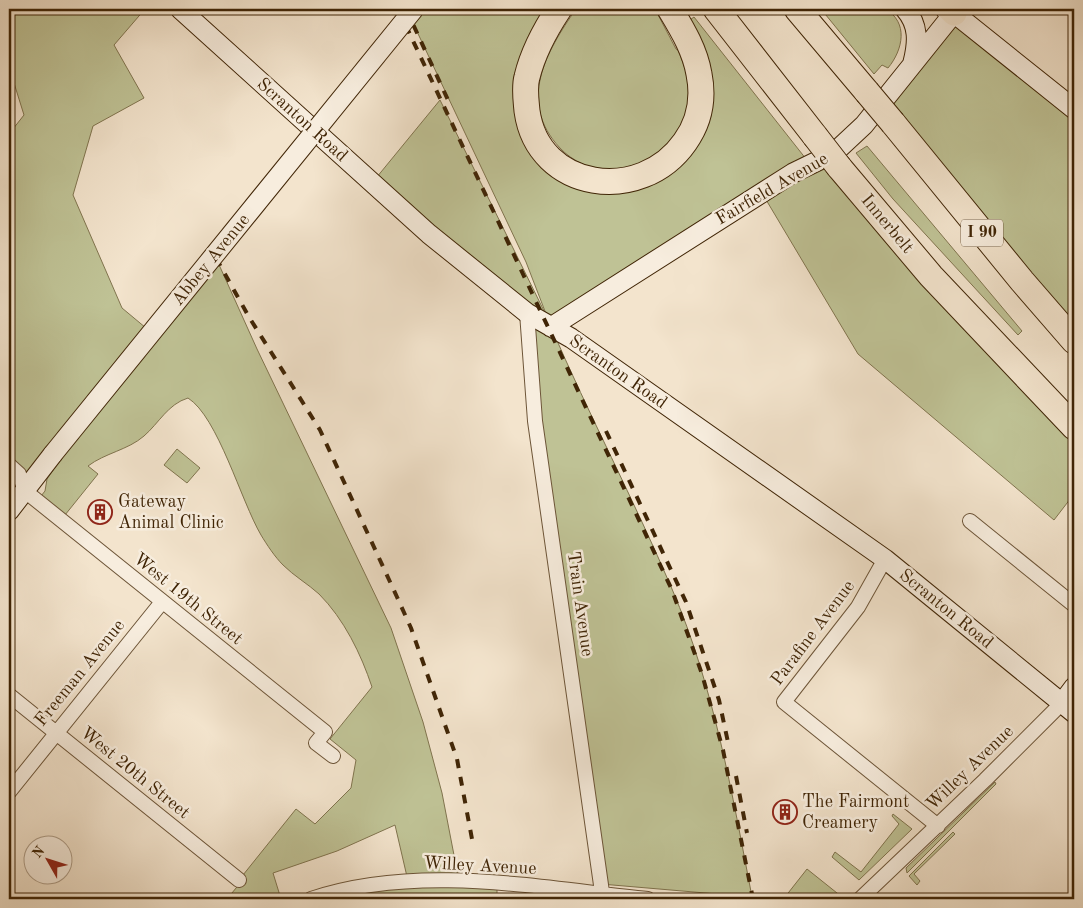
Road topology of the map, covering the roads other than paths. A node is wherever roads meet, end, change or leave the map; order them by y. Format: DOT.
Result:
graph roads {
  1 [pos="180,9"];
  2 [pos="414,9"];
  3 [pos="560,9"];
  4 [pos="716,9"];
  5 [pos="797,9"];
  6 [pos="905,9"];
  7 [pos="951,10"];
  8 [pos="675,18"];
  9 [pos="912,65"];
  10 [pos="1074,109"];
  11 [pos="527,314"];
  12 [pos="551,327"];
  13 [pos="1074,341"];
  14 [pos="1074,427"];
  15 [pos="9,465"];
  16 [pos="25,491"];
  17 [pos="9,511"];
  18 [pos="970,521"];
  19 [pos="885,560"];
  20 [pos="162,602"];
  21 [pos="1074,605"];
  22 [pos="1074,687"];
  23 [pos="9,695"];
  24 [pos="1068,708"];
  25 [pos="56,733"];
  26 [pos="333,756"];
  27 [pos="9,792"];
  28 [pos="938,826"];
  29 [pos="239,880"];
  30 [pos="602,897"];
  31 [pos="311,899"];
  32 [pos="648,899"];
  33 [pos="860,899"];
  1 -- 11 [label="street, Scranton Road"];
  2 -- 16 [label="street, Abbey Avenue, bridge"];
  3 -- 8 [label="highway"];
  4 -- 14 [label="highway, Innerbelt, bridge"];
  5 -- 13 [label="highway, I 90, bridge"];
  6 -- 9 [label="street"];
  7 -- 9 [label="street, Fairfield Avenue"];
  7 -- 10 [label="street"];
  9 -- 12 [label="street, Fairfield Avenue"];
  11 -- 12 [label="street, Scranton Road"];
  11 -- 30 [label="street, Train Avenue"];
  12 -- 19 [label="street, Scranton Road"];
  15 -- 16 [label="street, West 19th Street"];
  16 -- 17 [label="street, Abbey Avenue"];
  16 -- 20 [label="street, West 19th Street"];
  18 -- 21 [label="street"];
  19 -- 24 [label="street, Scranton Road"];
  19 -- 28 [label="street, Parafine Avenue"];
  20 -- 25 [label="street, Freeman Avenue"];
  20 -- 26 [label="street, West 19th Street"];
  22 -- 24 [label="street"];
  23 -- 25 [label="street, West 20th Street"];
  24 -- 28 [label="street, Willey Avenue"];
  25 -- 27 [label="street, Freeman Avenue"];
  25 -- 29 [label="street, West 20th Street"];
  28 -- 33 [label="street, Willey Avenue"];
  30 -- 31 [label="street, Willey Avenue"];
  30 -- 32 [label="street, Willey Avenue"];
}
